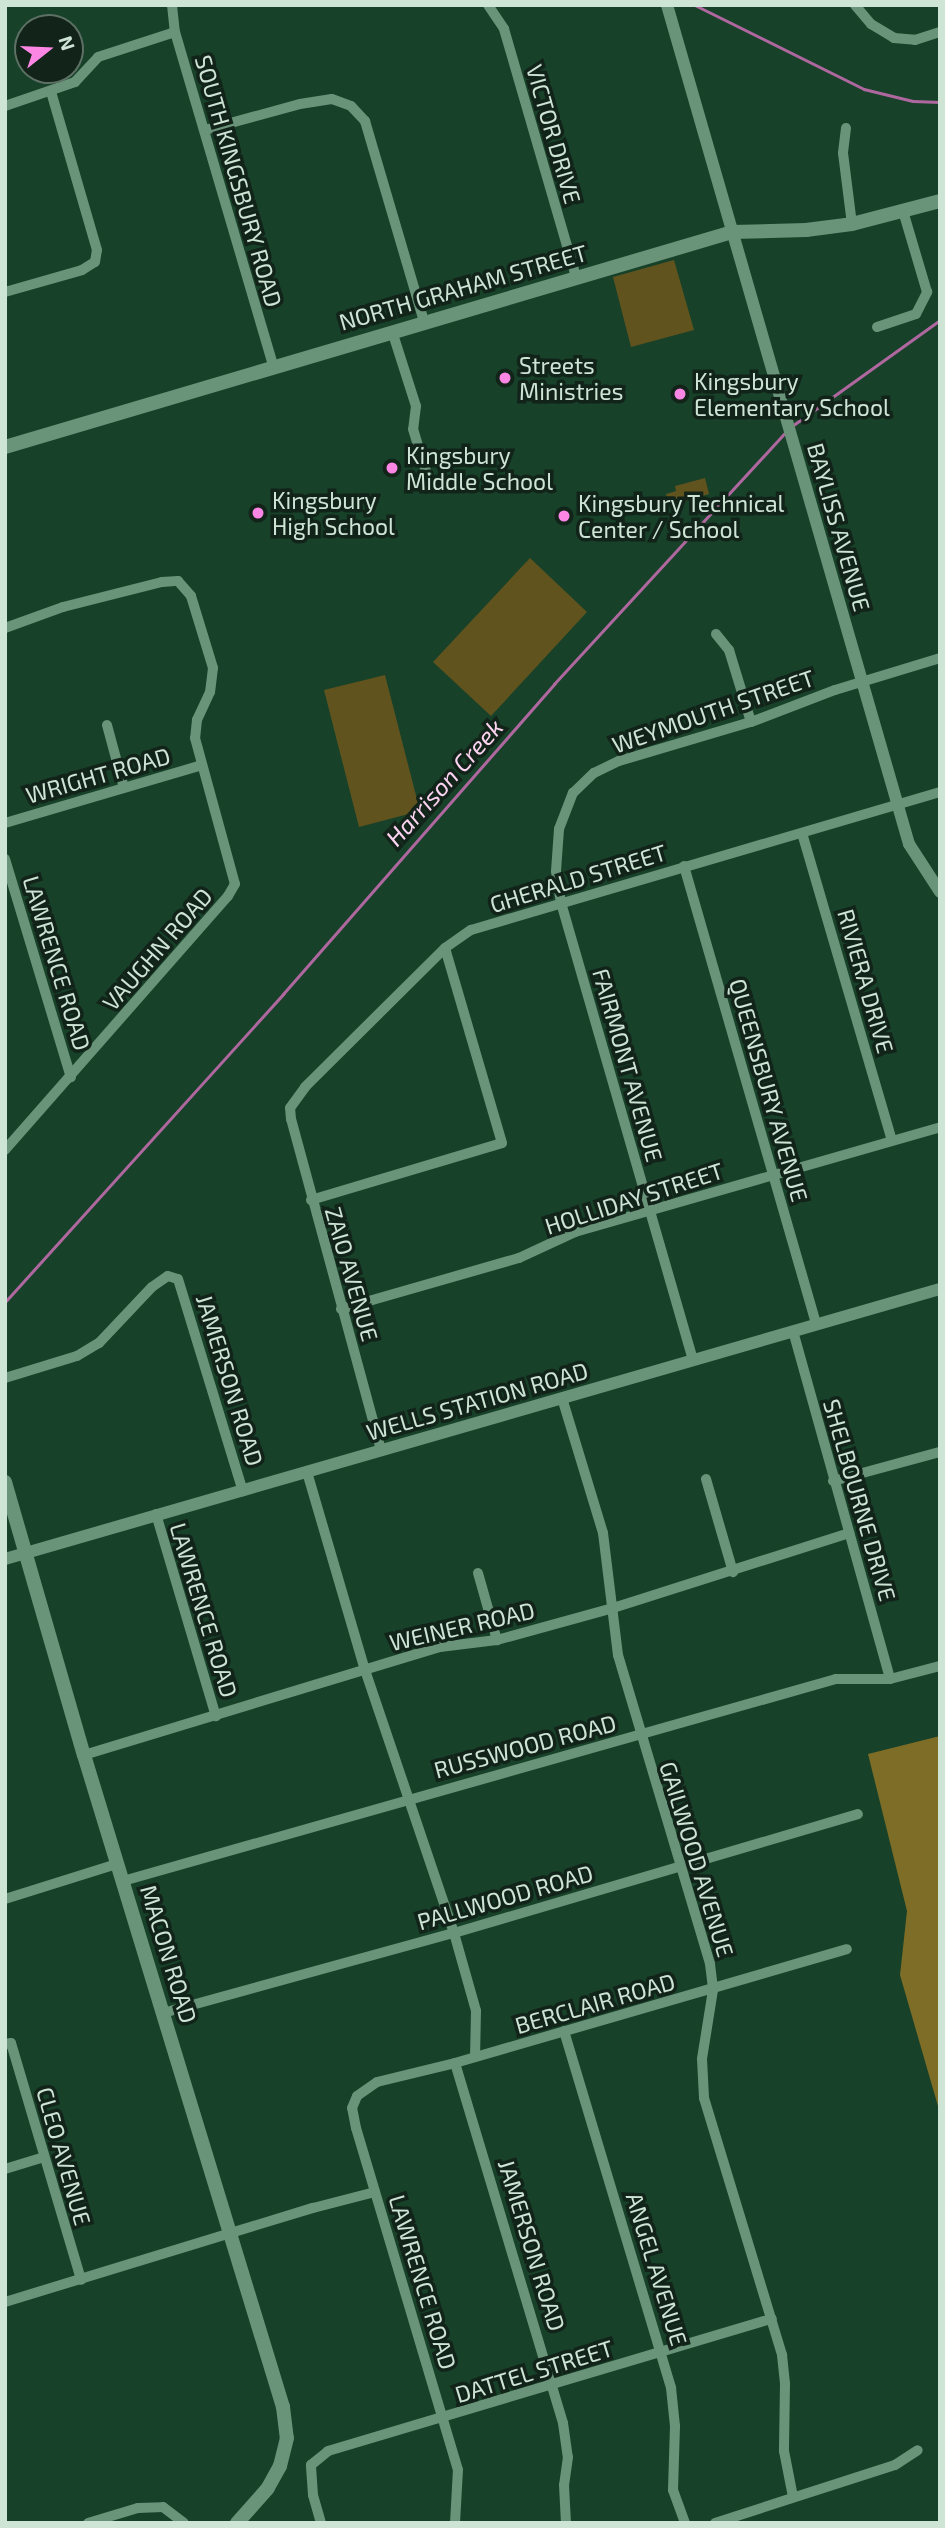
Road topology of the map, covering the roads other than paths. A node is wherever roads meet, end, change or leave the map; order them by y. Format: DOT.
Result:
graph roads {
  1 [pos="172,5"];
  2 [pos="488,5"];
  3 [pos="667,5"];
  4 [pos="855,5"];
  5 [pos="175,32"];
  6 [pos="940,32"];
  7 [pos="51,92"];
  8 [pos="5,106"];
  9 [pos="846,128"];
  10 [pos="205,130"];
  11 [pos="940,201"];
  12 [pos="903,211"];
  13 [pos="852,224"];
  14 [pos="732,232"];
  15 [pos="576,277"];
  16 [pos="5,292"];
  17 [pos="424,321"];
  18 [pos="877,327"];
  19 [pos="392,331"];
  20 [pos="274,368"];
  21 [pos="5,447"];
  22 [pos="428,478"];
  23 [pos="5,628"];
  24 [pos="716,634"];
  25 [pos="940,658"];
  26 [pos="862,681"];
  27 [pos="751,722"];
  28 [pos="107,725"];
  29 [pos="202,765"];
  30 [pos="124,788"];
  31 [pos="940,792"];
  32 [pos="896,804"];
  33 [pos="5,823"];
  34 [pos="802,833"];
  35 [pos="5,859"];
  36 [pos="684,866"];
  37 [pos="940,892"];
  38 [pos="561,903"];
  39 [pos="445,948"];
  40 [pos="71,1077"];
  41 [pos="290,1108"];
  42 [pos="940,1127"];
  43 [pos="892,1140"];
  44 [pos="5,1150"];
  45 [pos="773,1175"];
  46 [pos="310,1200"];
  47 [pos="650,1210"];
  48 [pos="940,1289"];
  49 [pos="341,1309"];
  50 [pos="816,1325"];
  51 [pos="793,1331"];
  52 [pos="693,1360"];
  53 [pos="5,1378"];
  54 [pos="562,1398"];
  55 [pos="381,1450"];
  56 [pos="940,1452"];
  57 [pos="307,1472"];
  58 [pos="706,1479"];
  59 [pos="833,1481"];
  60 [pos="5,1482"];
  61 [pos="243,1491"];
  62 [pos="156,1514"];
  63 [pos="849,1533"];
  64 [pos="25,1552"];
  65 [pos="5,1559"];
  66 [pos="733,1572"];
  67 [pos="478,1573"];
  68 [pos="613,1608"];
  69 [pos="497,1640"];
  70 [pos="940,1666"];
  71 [pos="365,1670"];
  72 [pos="891,1679"];
  73 [pos="216,1716"];
  74 [pos="640,1735"];
  75 [pos="84,1755"];
  76 [pos="407,1798"];
  77 [pos="858,1814"];
  78 [pos="117,1864"];
  79 [pos="680,1866"];
  80 [pos="123,1881"];
  81 [pos="5,1899"];
  82 [pos="454,1933"];
  83 [pos="846,1949"];
  84 [pos="713,1990"];
  85 [pos="163,2013"];
  86 [pos="564,2031"];
  87 [pos="8,2043"];
  88 [pos="475,2057"];
  89 [pos="455,2063"];
  90 [pos="357,2096"];
  91 [pos="44,2157"];
  92 [pos="5,2169"];
  93 [pos="375,2192"];
  94 [pos="232,2234"];
  95 [pos="80,2280"];
  96 [pos="5,2302"];
  97 [pos="772,2319"];
  98 [pos="662,2352"];
  99 [pos="554,2386"];
  100 [pos="444,2419"];
  101 [pos="918,2450"];
  102 [pos="793,2497"];
  103 [pos="88,2523"];
  104 [pos="184,2523"];
  105 [pos="237,2523"];
  106 [pos="321,2523"];
  107 [pos="455,2523"];
  108 [pos="566,2523"];
  109 [pos="685,2523"];
  110 [pos="715,2523"];
  1 -- 5 [label="street, SOUTH KINGSBURY ROAD"];
  2 -- 15 [label="street, VICTOR DRIVE"];
  3 -- 14 [label="street, BAYLISS AVENUE"];
  4 -- 6 [label="street"];
  5 -- 7 [label="street"];
  5 -- 10 [label="street, SOUTH KINGSBURY ROAD"];
  7 -- 8 [label="street"];
  7 -- 16 [label="street"];
  9 -- 13 [label="street"];
  10 -- 17 [label="street"];
  10 -- 20 [label="street, SOUTH KINGSBURY ROAD"];
  11 -- 12 [label="main road, NORTH GRAHAM STREET"];
  12 -- 13 [label="main road, NORTH GRAHAM STREET"];
  12 -- 18 [label="street"];
  13 -- 14 [label="main road, NORTH GRAHAM STREET"];
  14 -- 15 [label="main road, NORTH GRAHAM STREET"];
  14 -- 26 [label="street, BAYLISS AVENUE"];
  15 -- 17 [label="main road, NORTH GRAHAM STREET"];
  17 -- 19 [label="main road, NORTH GRAHAM STREET"];
  19 -- 20 [label="main road, NORTH GRAHAM STREET"];
  19 -- 22 [label="street"];
  20 -- 21 [label="main road, NORTH GRAHAM STREET"];
  23 -- 29 [label="street, VAUGHN ROAD"];
  24 -- 27 [label="street"];
  25 -- 26 [label="street, WEYMOUTH STREET"];
  26 -- 27 [label="street, WEYMOUTH STREET"];
  26 -- 32 [label="street, BAYLISS AVENUE"];
  27 -- 38 [label="street, WEYMOUTH STREET"];
  28 -- 30 [label="street"];
  29 -- 30 [label="street, WRIGHT ROAD"];
  29 -- 40 [label="street, VAUGHN ROAD"];
  30 -- 33 [label="street, WRIGHT ROAD"];
  31 -- 32 [label="street, GHERALD STREET"];
  32 -- 34 [label="street, GHERALD STREET"];
  32 -- 37 [label="street, BAYLISS AVENUE"];
  34 -- 36 [label="street, GHERALD STREET"];
  34 -- 43 [label="street, RIVIERA DRIVE"];
  35 -- 40 [label="street, LAWRENCE ROAD"];
  36 -- 38 [label="street, GHERALD STREET"];
  36 -- 45 [label="street, QUEENSBURY AVENUE"];
  38 -- 39 [label="street, GHERALD STREET"];
  38 -- 47 [label="street, FAIRMONT AVENUE"];
  39 -- 41 [label="street, GHERALD STREET"];
  39 -- 46 [label="street"];
  40 -- 44 [label="street, VAUGHN ROAD"];
  41 -- 46 [label="street, ZAIO AVENUE"];
  42 -- 43 [label="street, HOLLIDAY STREET"];
  43 -- 45 [label="street, HOLLIDAY STREET"];
  45 -- 47 [label="street, HOLLIDAY STREET"];
  45 -- 50 [label="street, QUEENSBURY AVENUE"];
  46 -- 49 [label="street, ZAIO AVENUE"];
  47 -- 49 [label="street, HOLLIDAY STREET"];
  47 -- 52 [label="street, FAIRMONT AVENUE"];
  48 -- 50 [label="street, WELLS STATION ROAD"];
  49 -- 55 [label="street, ZAIO AVENUE"];
  50 -- 51 [label="street, WELLS STATION ROAD"];
  51 -- 52 [label="street, WELLS STATION ROAD"];
  51 -- 59 [label="street, SHELBOURNE DRIVE"];
  52 -- 54 [label="street, WELLS STATION ROAD"];
  53 -- 61 [label="street, JAMERSON ROAD"];
  54 -- 55 [label="street, WELLS STATION ROAD"];
  54 -- 68 [label="street, GAILWOOD AVENUE"];
  55 -- 57 [label="street, WELLS STATION ROAD"];
  56 -- 59 [label="street"];
  57 -- 61 [label="street, WELLS STATION ROAD"];
  57 -- 71 [label="street"];
  58 -- 66 [label="street"];
  59 -- 63 [label="street, SHELBOURNE DRIVE"];
  60 -- 64 [label="main road, MACON ROAD"];
  61 -- 62 [label="street, WELLS STATION ROAD"];
  62 -- 64 [label="street, WELLS STATION ROAD"];
  62 -- 73 [label="street, LAWRENCE ROAD"];
  63 -- 66 [label="street, WEINER ROAD"];
  63 -- 72 [label="street, SHELBOURNE DRIVE"];
  64 -- 65 [label="street, WELLS STATION ROAD"];
  64 -- 75 [label="main road, MACON ROAD"];
  66 -- 68 [label="street, WEINER ROAD"];
  67 -- 69 [label="street"];
  68 -- 69 [label="street, WEINER ROAD"];
  68 -- 74 [label="street, GAILWOOD AVENUE"];
  69 -- 71 [label="street, WEINER ROAD"];
  70 -- 72 [label="street, RUSSWOOD ROAD"];
  71 -- 73 [label="street, WEINER ROAD"];
  71 -- 76 [label="street"];
  72 -- 74 [label="street, RUSSWOOD ROAD"];
  73 -- 75 [label="street, WEINER ROAD"];
  74 -- 76 [label="street, RUSSWOOD ROAD"];
  74 -- 79 [label="street, GAILWOOD AVENUE"];
  75 -- 78 [label="main road, MACON ROAD"];
  76 -- 80 [label="street, RUSSWOOD ROAD"];
  76 -- 82 [label="street"];
  77 -- 79 [label="street, PALLWOOD ROAD"];
  78 -- 80 [label="main road, MACON ROAD"];
  78 -- 81 [label="street"];
  79 -- 82 [label="street, PALLWOOD ROAD"];
  79 -- 84 [label="street, GAILWOOD AVENUE"];
  80 -- 85 [label="main road, MACON ROAD"];
  82 -- 85 [label="street, PALLWOOD ROAD"];
  82 -- 88 [label="street"];
  83 -- 84 [label="street, BERCLAIR ROAD"];
  84 -- 86 [label="street, BERCLAIR ROAD"];
  84 -- 97 [label="street, GAILWOOD AVENUE"];
  85 -- 94 [label="main road, MACON ROAD"];
  86 -- 88 [label="street, BERCLAIR ROAD"];
  86 -- 98 [label="street, ANGEL AVENUE"];
  87 -- 91 [label="street, CLEO AVENUE"];
  88 -- 89 [label="street, BERCLAIR ROAD"];
  89 -- 90 [label="street, BERCLAIR ROAD"];
  89 -- 99 [label="street, JAMERSON ROAD"];
  90 -- 93 [label="street, LAWRENCE ROAD"];
  91 -- 92 [label="street"];
  91 -- 95 [label="street, CLEO AVENUE"];
  93 -- 94 [label="street"];
  93 -- 100 [label="street, LAWRENCE ROAD"];
  94 -- 95 [label="street"];
  94 -- 105 [label="main road, MACON ROAD"];
  95 -- 96 [label="street"];
  97 -- 98 [label="street, DATTEL STREET"];
  97 -- 102 [label="street, GAILWOOD AVENUE"];
  98 -- 99 [label="street, DATTEL STREET"];
  98 -- 109 [label="street, ANGEL AVENUE"];
  99 -- 100 [label="street, DATTEL STREET"];
  99 -- 108 [label="street, JAMERSON ROAD"];
  100 -- 106 [label="street, DATTEL STREET"];
  100 -- 107 [label="street, LAWRENCE ROAD"];
  101 -- 102 [label="street"];
  102 -- 110 [label="street"];
  103 -- 104 [label="street"];
}
